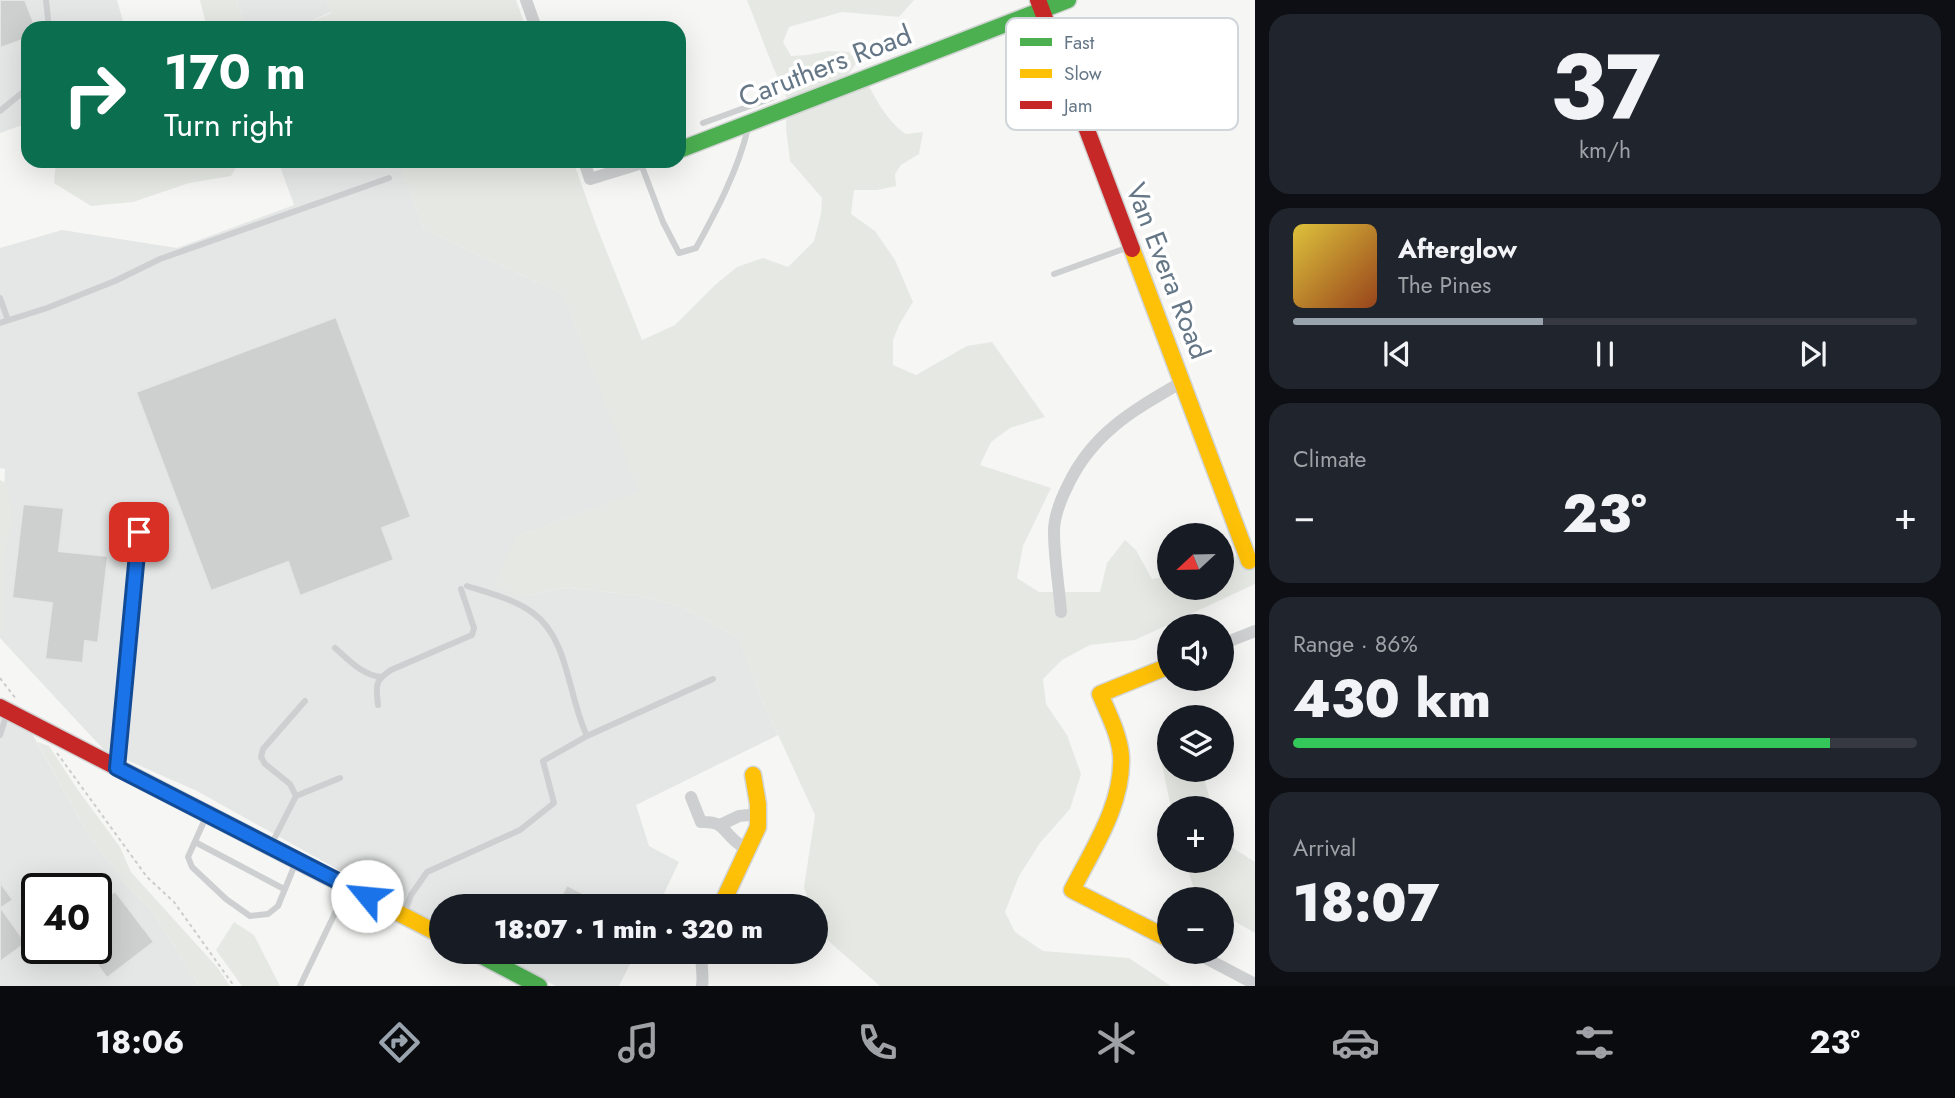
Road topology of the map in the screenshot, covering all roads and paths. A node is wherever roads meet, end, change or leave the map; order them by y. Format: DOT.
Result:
graph roads {
  1 [pos="46,0"];
  2 [pos="526,0"];
  3 [pos="1068,0"];
  4 [pos="1040,5"];
  5 [pos="1006,18"];
  6 [pos="1006,18"];
  7 [pos="48,21"];
  8 [pos="534,21"];
  9 [pos="21,94"];
  10 [pos="772,98"];
  11 [pos="0,111"];
  12 [pos="746,118"];
  13 [pos="703,123"];
  14 [pos="1087,130"];
  15 [pos="686,147"];
  16 [pos="586,168"];
  17 [pos="628,168"];
  18 [pos="647,168"];
  19 [pos="389,177"];
  20 [pos="1131,246"];
  21 [pos="1054,274"];
  22 [pos="0,298"];
  23 [pos="8,320"];
  24 [pos="0,323"];
  25 [pos="1182,383"];
  26 [pos="139,532"];
  27 [pos="1249,561"];
  28 [pos="1061,612"];
  29 [pos="1255,631"];
  30 [pos="1234,639"];
  31 [pos="335,648"];
  32 [pos="1157,671"];
  33 [pos="381,677"];
  34 [pos="0,678"];
  35 [pos="713,679"];
  36 [pos="304,701"];
  37 [pos="378,705"];
  38 [pos="10,708"];
  39 [pos="0,735"];
  40 [pos="587,736"];
  41 [pos="51,744"];
  42 [pos="117,768"];
  43 [pos="753,775"];
  44 [pos="340,778"];
  45 [pos="296,796"];
  46 [pos="691,797"];
  47 [pos="207,814"];
  48 [pos="759,814"];
  49 [pos="720,825"];
  50 [pos="195,842"];
  51 [pos="271,846"];
  52 [pos="748,850"];
  53 [pos="297,860"];
  54 [pos="348,887"];
  55 [pos="284,889"];
  56 [pos="727,894"];
  57 [pos="404,915"];
  58 [pos="429,929"];
  59 [pos="1157,933"];
  60 [pos="497,964"];
  61 [pos="702,964"];
  62 [pos="1217,964"];
  63 [pos="1255,984"];
  64 [pos="234,986"];
  65 [pos="300,986"];
  66 [pos="539,986"];
  67 [pos="702,986"];
  1 -- 7 [label="lane"];
  2 -- 8 [label="street"];
  3 -- 4 [label="street, Caruthers Road"];
  4 -- 6 [label="street, Caruthers Road"];
  5 -- 12 [label="street, Caruthers Road"];
  9 -- 11 [label="lane"];
  10 -- 12 [label="lane"];
  12 -- 13 [label="lane"];
  12 -- 15 [label="street, Caruthers Road"];
  12 -- 18 [label="lane"];
  14 -- 20 [label="street, Van Evera Road"];
  16 -- 17 [label="street"];
  19 -- 23 [label="lane"];
  20 -- 21 [label="lane"];
  20 -- 25 [label="street, Van Evera Road"];
  22 -- 23 [label="lane"];
  23 -- 24 [label="lane"];
  25 -- 27 [label="street, Van Evera Road"];
  25 -- 28 [label="street"];
  26 -- 42 [label="lane"];
  29 -- 30 [label="street"];
  31 -- 33 [label="lane"];
  32 -- 59 [label="street"];
  33 -- 37 [label="lane"];
  33 -- 40 [label="lane"];
  34 -- 38 [label="path"];
  35 -- 40 [label="lane"];
  36 -- 45 [label="lane"];
  38 -- 39 [label="lane"];
  38 -- 42 [label="street"];
  40 -- 57 [label="lane"];
  41 -- 64 [label="path"];
  42 -- 47 [label="street"];
  43 -- 48 [label="street"];
  44 -- 45 [label="lane"];
  45 -- 51 [label="lane"];
  46 -- 49 [label="street"];
  47 -- 50 [label="lane"];
  47 -- 51 [label="street"];
  48 -- 49 [label="street"];
  48 -- 52 [label="street"];
  49 -- 52 [label="street"];
  50 -- 55 [label="lane"];
  50 -- 55 [label="lane"];
  51 -- 53 [label="street"];
  52 -- 56 [label="street"];
  53 -- 54 [label="street"];
  53 -- 55 [label="lane"];
  54 -- 57 [label="street"];
  54 -- 65 [label="lane"];
  57 -- 58 [label="street"];
  60 -- 66 [label="street"];
  61 -- 67 [label="street"];
  62 -- 63 [label="street"];
}
